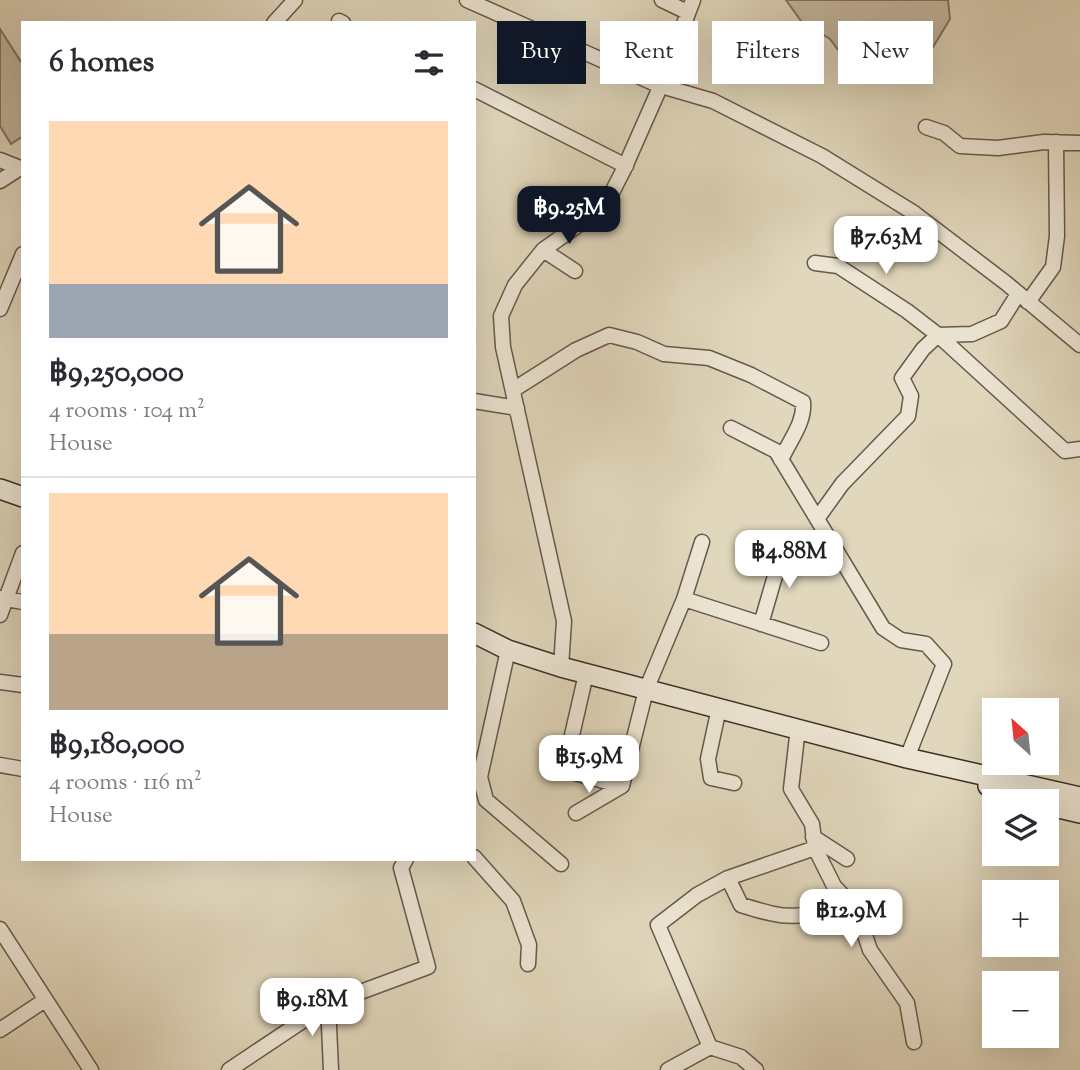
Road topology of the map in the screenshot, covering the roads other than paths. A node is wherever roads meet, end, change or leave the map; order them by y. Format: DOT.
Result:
graph roads {
  1 [pos="295,0"];
  2 [pos="467,0"];
  3 [pos="662,0"];
  4 [pos="690,6"];
  5 [pos="276,21"];
  6 [pos="661,85"];
  7 [pos="476,90"];
  8 [pos="926,127"];
  9 [pos="1056,142"];
  10 [pos="1080,143"];
  11 [pos="0,160"];
  12 [pos="626,166"];
  13 [pos="0,181"];
  14 [pos="543,250"];
  15 [pos="21,259"];
  16 [pos="815,263"];
  17 [pos="575,271"];
  18 [pos="1023,298"];
  19 [pos="0,309"];
  20 [pos="939,335"];
  21 [pos="1080,345"];
  22 [pos="513,390"];
  23 [pos="476,401"];
  24 [pos="517,408"];
  25 [pos="731,428"];
  26 [pos="1080,449"];
  27 [pos="782,460"];
  28 [pos="0,489"];
  29 [pos="21,496"];
  30 [pos="817,519"];
  31 [pos="702,542"];
  32 [pos="784,545"];
  33 [pos="21,558"];
  34 [pos="3,599"];
  35 [pos="684,599"];
  36 [pos="21,602"];
  37 [pos="0,615"];
  38 [pos="761,624"];
  39 [pos="476,634"];
  40 [pos="821,643"];
  41 [pos="508,650"];
  42 [pos="561,667"];
  43 [pos="586,674"];
  44 [pos="0,682"];
  45 [pos="21,685"];
  46 [pos="646,690"];
  47 [pos="719,708"];
  48 [pos="798,728"];
  49 [pos="907,758"];
  50 [pos="0,765"];
  51 [pos="21,769"];
  52 [pos="734,783"];
  53 [pos="622,786"];
  54 [pos="996,789"];
  55 [pos="1079,804"];
  56 [pos="1059,805"];
  57 [pos="576,813"];
  58 [pos="814,843"];
  59 [pos="476,859"];
  60 [pos="846,859"];
  61 [pos="405,861"];
  62 [pos="561,863"];
  63 [pos="728,878"];
  64 [pos="846,898"];
  65 [pos="0,931"];
  66 [pos="528,964"];
  67 [pos="45,1000"];
  68 [pos="328,1004"];
  69 [pos="0,1030"];
  70 [pos="914,1042"];
  71 [pos="710,1047"];
  72 [pos="88,1069"];
  73 [pos="229,1070"];
  74 [pos="331,1070"];
  75 [pos="668,1070"];
  76 [pos="756,1070"];
  1 -- 5 [label="street"];
  2 -- 6 [label="street"];
  3 -- 4 [label="street"];
  4 -- 6 [label="street"];
  6 -- 12 [label="street"];
  6 -- 18 [label="street"];
  7 -- 12 [label="street"];
  8 -- 9 [label="street"];
  9 -- 10 [label="street"];
  9 -- 18 [label="street"];
  11 -- 13 [label="street"];
  12 -- 14 [label="street"];
  14 -- 17 [label="street"];
  14 -- 22 [label="street"];
  15 -- 19 [label="street"];
  16 -- 20 [label="street"];
  18 -- 20 [label="street"];
  18 -- 21 [label="street"];
  20 -- 26 [label="street"];
  20 -- 30 [label="street"];
  22 -- 24 [label="street"];
  22 -- 27 [label="street"];
  23 -- 24 [label="street"];
  24 -- 42 [label="street"];
  25 -- 27 [label="street"];
  27 -- 30 [label="street"];
  28 -- 29 [label="main road"];
  30 -- 49 [label="street"];
  31 -- 35 [label="street"];
  32 -- 38 [label="street"];
  33 -- 34 [label="street"];
  34 -- 36 [label="street"];
  34 -- 37 [label="street"];
  35 -- 38 [label="street"];
  35 -- 46 [label="street"];
  38 -- 40 [label="street"];
  39 -- 41 [label="main road"];
  41 -- 42 [label="main road"];
  41 -- 62 [label="street"];
  42 -- 43 [label="main road"];
  43 -- 46 [label="main road"];
  43 -- 53 [label="street"];
  44 -- 45 [label="street"];
  46 -- 47 [label="main road"];
  46 -- 53 [label="street"];
  47 -- 48 [label="main road"];
  47 -- 52 [label="street"];
  48 -- 49 [label="main road"];
  48 -- 58 [label="street"];
  49 -- 54 [label="main road"];
  49 -- 55 [label="main road"];
  50 -- 51 [label="street"];
  53 -- 57 [label="street"];
  55 -- 56 [label="main road"];
  58 -- 60 [label="street"];
  58 -- 63 [label="street"];
  58 -- 64 [label="street"];
  59 -- 66 [label="street"];
  61 -- 68 [label="street"];
  63 -- 64 [label="street"];
  63 -- 71 [label="street"];
  64 -- 70 [label="street"];
  65 -- 67 [label="street"];
  67 -- 69 [label="street"];
  67 -- 72 [label="street"];
  68 -- 73 [label="street"];
  68 -- 74 [label="street"];
  71 -- 75 [label="street"];
  71 -- 76 [label="street"];
}
